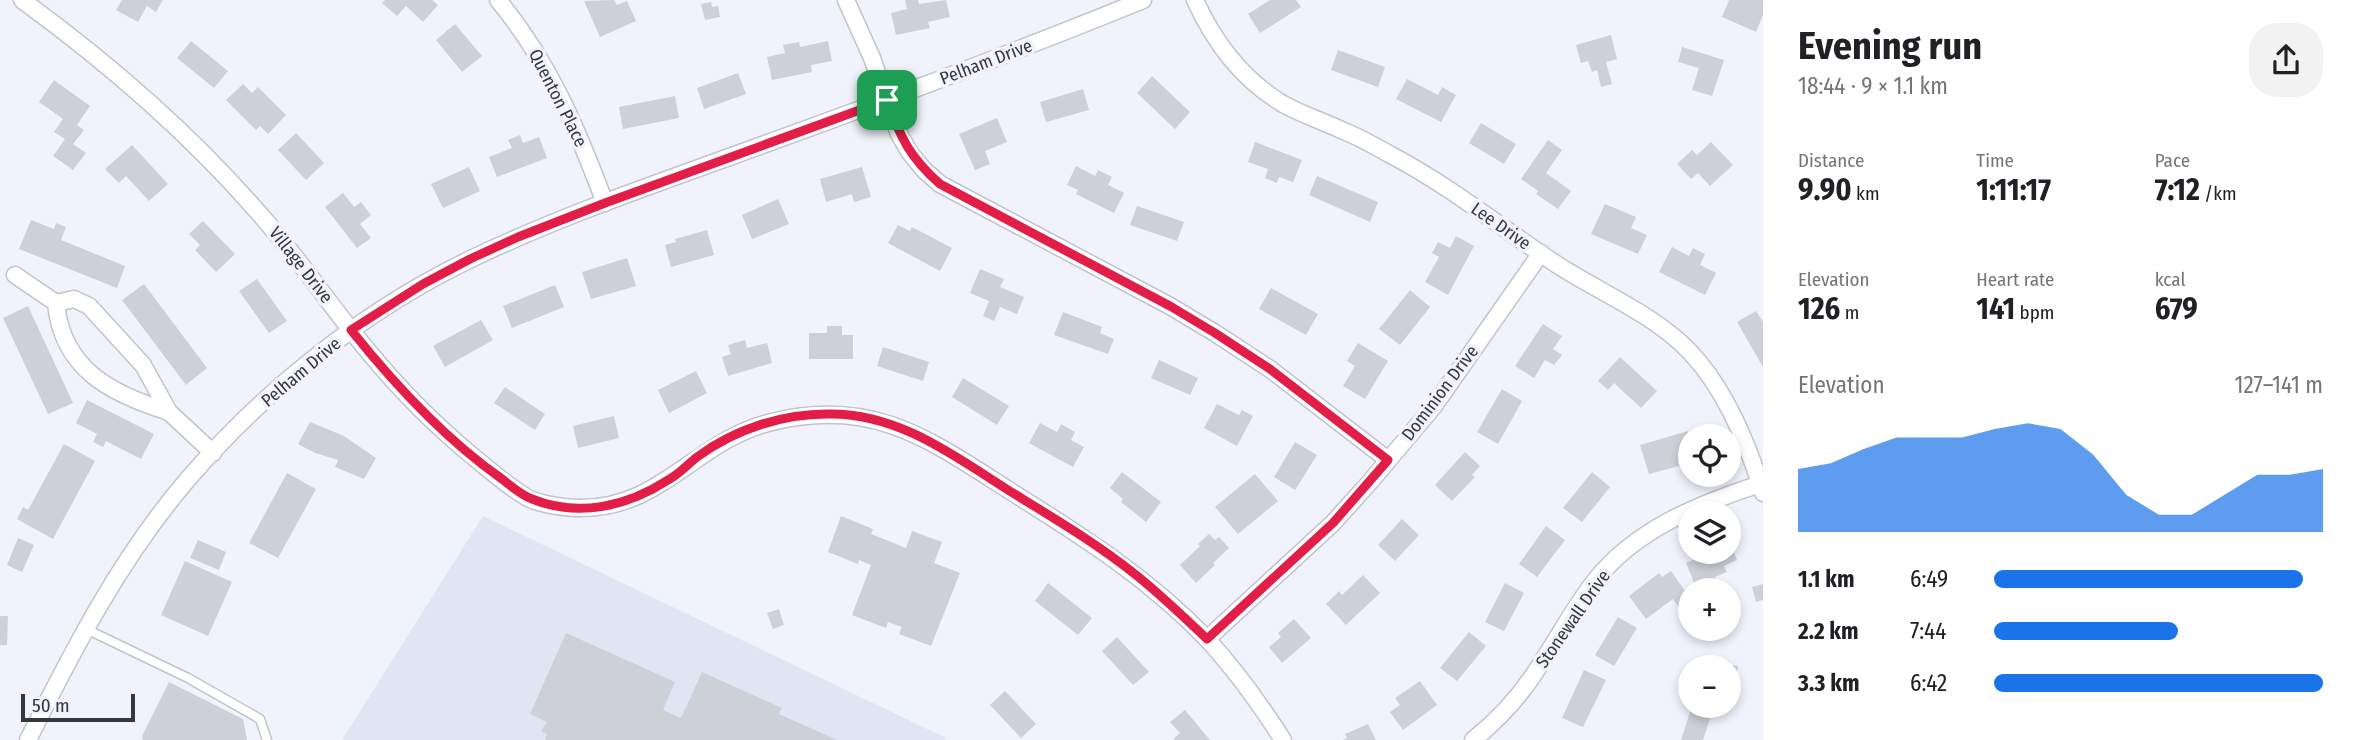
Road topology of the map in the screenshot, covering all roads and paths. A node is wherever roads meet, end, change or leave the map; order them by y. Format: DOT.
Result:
graph roads {
  1 [pos="23,0"];
  2 [pos="51,0"];
  3 [pos="498,0"];
  4 [pos="846,0"];
  5 [pos="1143,0"];
  6 [pos="1195,0"];
  7 [pos="41,14"];
  8 [pos="887,100"];
  9 [pos="605,203"];
  10 [pos="1541,253"];
  11 [pos="15,275"];
  12 [pos="56,303"];
  13 [pos="351,330"];
  14 [pos="169,412"];
  15 [pos="213,453"];
  16 [pos="1388,460"];
  17 [pos="1762,487"];
  18 [pos="86,629"];
  19 [pos="1207,639"];
  20 [pos="28,740"];
  21 [pos="267,740"];
  22 [pos="1283,740"];
  23 [pos="1473,740"];
  1 -- 7 [label="street, Village Drive"];
  2 -- 7 [label="street"];
  3 -- 9 [label="street, Quenton Place"];
  4 -- 8 [label="street"];
  5 -- 8 [label="street, Pelham Drive"];
  6 -- 10 [label="street, Lee Drive"];
  7 -- 13 [label="street, Village Drive"];
  8 -- 9 [label="street, Pelham Drive"];
  8 -- 16 [label="street"];
  9 -- 13 [label="street, Pelham Drive"];
  10 -- 16 [label="street, Dominion Drive"];
  10 -- 17 [label="street, Lee Drive"];
  11 -- 12 [label="street"];
  12 -- 14 [label="street"];
  12 -- 14 [label="street"];
  13 -- 15 [label="street, Pelham Drive"];
  13 -- 19 [label="street, Village Drive"];
  14 -- 15 [label="street"];
  15 -- 18 [label="street, Pelham Drive"];
  16 -- 19 [label="street, Dominion Drive"];
  17 -- 23 [label="street, Stonewall Drive"];
  18 -- 20 [label="street, Pelham Drive"];
  18 -- 21 [label="lane"];
  19 -- 22 [label="street, Village Drive"];
}
